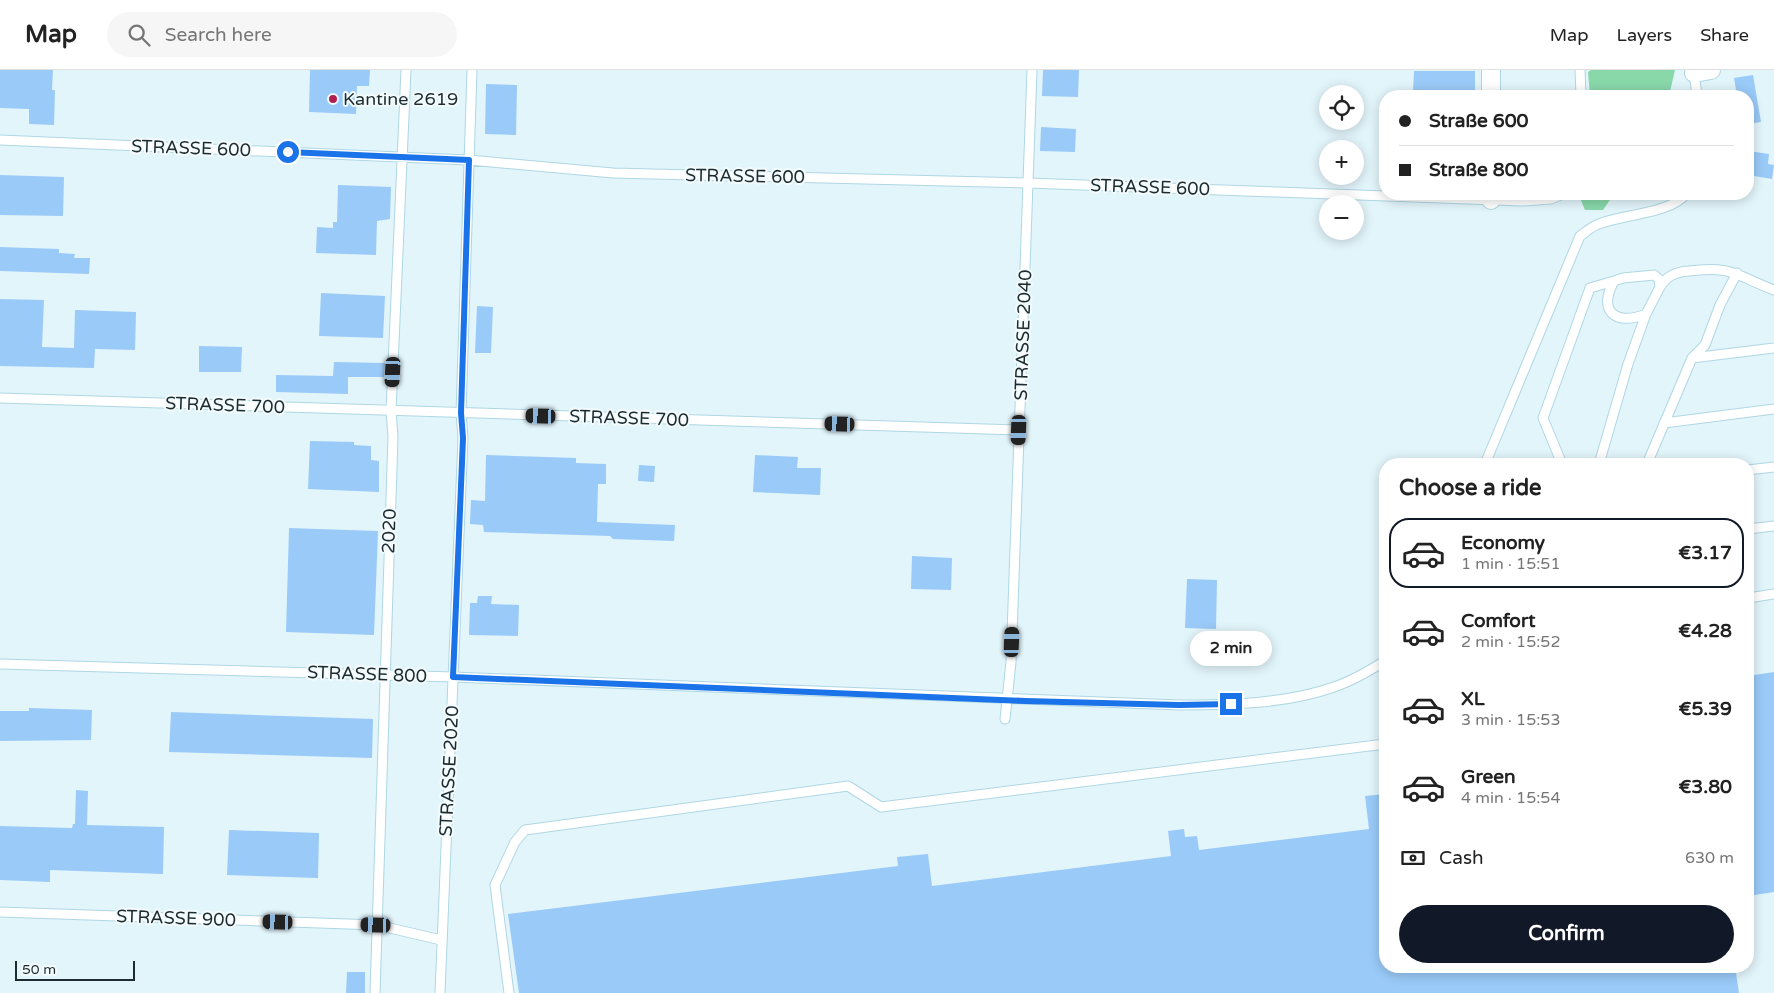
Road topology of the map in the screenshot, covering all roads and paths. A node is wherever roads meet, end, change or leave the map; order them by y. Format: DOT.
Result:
graph roads {
  1 [pos="406,70"];
  2 [pos="472,70"];
  3 [pos="1032,70"];
  4 [pos="1491,70"];
  5 [pos="1580,70"];
  6 [pos="1700,71"];
  7 [pos="1491,90"];
  8 [pos="1580,90"];
  9 [pos="1698,90"];
  10 [pos="0,140"];
  11 [pos="403,157"];
  12 [pos="469,160"];
  13 [pos="1028,183"];
  14 [pos="1379,194"];
  15 [pos="1681,200"];
  16 [pos="1678,272"];
  17 [pos="1737,273"];
  18 [pos="1644,275"];
  19 [pos="1614,281"];
  20 [pos="1660,287"];
  21 [pos="1774,290"];
  22 [pos="1646,314"];
  23 [pos="1774,348"];
  24 [pos="1692,358"];
  25 [pos="0,398"];
  26 [pos="1774,409"];
  27 [pos="391,411"];
  28 [pos="461,413"];
  29 [pos="1664,423"];
  30 [pos="1019,430"];
  31 [pos="1488,458"];
  32 [pos="1560,458"];
  33 [pos="1601,458"];
  34 [pos="1649,458"];
  35 [pos="1774,467"];
  36 [pos="1754,469"];
  37 [pos="1774,526"];
  38 [pos="1754,529"];
  39 [pos="1774,594"];
  40 [pos="1754,597"];
  41 [pos="0,664"];
  42 [pos="1379,664"];
  43 [pos="384,675"];
  44 [pos="453,677"];
  45 [pos="1007,700"];
  46 [pos="1005,719"];
  47 [pos="1379,745"];
  48 [pos="0,912"];
  49 [pos="376,925"];
  50 [pos="441,940"];
  51 [pos="375,993"];
  52 [pos="440,993"];
  53 [pos="509,993"];
  1 -- 11 [label="lane, 2020"];
  2 -- 12 [label="lane, STRASSE 2020"];
  3 -- 13 [label="lane, STRASSE 2040"];
  4 -- 7 [label="street"];
  5 -- 8 [label="lane"];
  6 -- 9 [label="lane"];
  10 -- 11 [label="lane, STRASSE 600"];
  11 -- 12 [label="lane, STRASSE 600"];
  11 -- 27 [label="lane, 2020"];
  12 -- 13 [label="lane, STRASSE 600"];
  12 -- 28 [label="lane, STRASSE 2020"];
  13 -- 14 [label="lane, STRASSE 600"];
  13 -- 30 [label="lane, STRASSE 2040"];
  15 -- 31 [label="lane"];
  16 -- 17 [label="lane"];
  16 -- 18 [label="lane"];
  16 -- 20 [label="lane"];
  17 -- 21 [label="lane"];
  17 -- 24 [label="lane"];
  18 -- 19 [label="lane"];
  18 -- 20 [label="lane"];
  19 -- 22 [label="lane"];
  19 -- 32 [label="lane"];
  20 -- 22 [label="lane"];
  22 -- 33 [label="lane"];
  23 -- 24 [label="lane"];
  24 -- 29 [label="lane"];
  25 -- 27 [label="lane, STRASSE 700"];
  26 -- 29 [label="lane"];
  27 -- 28 [label="lane, STRASSE 700"];
  27 -- 43 [label="lane, 2020"];
  28 -- 30 [label="lane, STRASSE 700"];
  28 -- 44 [label="lane, STRASSE 2020"];
  29 -- 34 [label="lane"];
  30 -- 45 [label="lane, STRASSE 2040"];
  35 -- 36 [label="lane"];
  37 -- 38 [label="lane"];
  39 -- 40 [label="lane"];
  41 -- 43 [label="lane, STRASSE 800"];
  42 -- 45 [label="lane, STRASSE 800"];
  43 -- 44 [label="lane, STRASSE 800"];
  43 -- 49 [label="lane, 2020"];
  44 -- 45 [label="lane, STRASSE 800"];
  44 -- 50 [label="lane, STRASSE 2020"];
  45 -- 46 [label="lane, STRASSE 2040"];
  47 -- 53 [label="lane"];
  48 -- 49 [label="lane, STRASSE 900"];
  49 -- 50 [label="lane, STRASSE 900"];
  49 -- 51 [label="lane, 2020"];
  50 -- 52 [label="lane, STRASSE 2020"];
}
